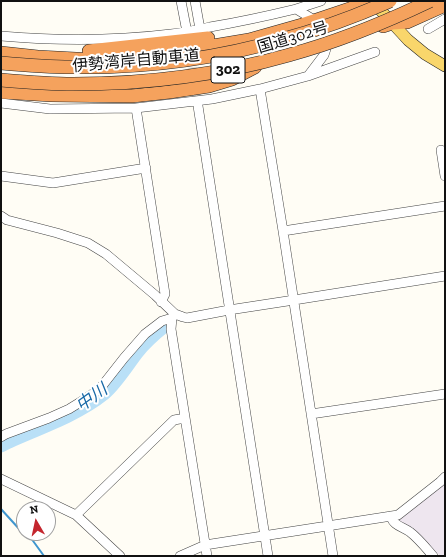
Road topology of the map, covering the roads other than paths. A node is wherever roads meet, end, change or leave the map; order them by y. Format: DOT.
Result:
graph roads {
  1 [pos="181,1"];
  2 [pos="195,1"];
  3 [pos="321,1"];
  4 [pos="372,1"];
  5 [pos="390,1"];
  6 [pos="430,1"];
  7 [pos="445,5"];
  8 [pos="296,9"];
  9 [pos="445,19"];
  10 [pos="316,21"];
  11 [pos="392,23"];
  12 [pos="186,27"];
  13 [pos="200,29"];
  14 [pos="428,29"];
  15 [pos="1,36"];
  16 [pos="249,40"];
  17 [pos="1,46"];
  18 [pos="327,46"];
  19 [pos="375,52"];
  20 [pos="1,53"];
  21 [pos="1,63"];
  22 [pos="445,66"];
  23 [pos="255,67"];
  24 [pos="308,76"];
  25 [pos="1,81"];
  26 [pos="260,89"];
  27 [pos="1,92"];
  28 [pos="1,103"];
  29 [pos="198,106"];
  30 [pos="136,108"];
  31 [pos="441,150"];
  32 [pos="146,168"];
  33 [pos="1,176"];
  34 [pos="445,176"];
  35 [pos="445,206"];
  36 [pos="1,216"];
  37 [pos="283,231"];
  38 [pos="445,276"];
  39 [pos="294,300"];
  40 [pos="161,302"];
  41 [pos="229,310"];
  42 [pos="174,316"];
  43 [pos="445,394"];
  44 [pos="311,414"];
  45 [pos="185,418"];
  46 [pos="1,437"];
  47 [pos="445,477"];
  48 [pos="1,479"];
  49 [pos="76,515"];
  50 [pos="391,516"];
  51 [pos="328,525"];
  52 [pos="265,536"];
  53 [pos="205,545"];
  54 [pos="120,556"];
  55 [pos="180,556"];
  56 [pos="207,556"];
  57 [pos="268,556"];
  58 [pos="333,556"];
  59 [pos="433,556"];
  1 -- 12 [label="street"];
  2 -- 13 [label="street"];
  3 -- 8 [label="street"];
  4 -- 10 [label="highway, 国道302号 / 302"];
  4 -- 11 [label="main road"];
  5 -- 21 [label="highway, 伊勢湾岸自動車道, bridge"];
  6 -- 25 [label="highway, 伊勢湾岸自動車道, bridge"];
  7 -- 11 [label="highway, 国道302号 / 302"];
  8 -- 10 [label="street"];
  8 -- 13 [label="street"];
  9 -- 14 [label="street"];
  10 -- 16 [label="highway, 国道302号 / 302"];
  11 -- 18 [label="highway, 国道302号 / 302"];
  11 -- 22 [label="main road"];
  13 -- 15 [label="street"];
  16 -- 17 [label="highway"];
  16 -- 20 [label="highway, 国道302号 / 302"];
  18 -- 23 [label="highway, 国道302号 / 302"];
  18 -- 24 [label="street"];
  19 -- 24 [label="street"];
  23 -- 25 [label="highway, 国道302号 / 302"];
  23 -- 27 [label="highway"];
  24 -- 26 [label="street"];
  26 -- 30 [label="street"];
  26 -- 37 [label="street"];
  28 -- 30 [label="street"];
  29 -- 41 [label="street"];
  30 -- 32 [label="street"];
  31 -- 34 [label="street"];
  32 -- 33 [label="street"];
  32 -- 40 [label="street"];
  35 -- 37 [label="street"];
  36 -- 40 [label="street"];
  37 -- 39 [label="street"];
  38 -- 39 [label="street"];
  39 -- 41 [label="street"];
  39 -- 44 [label="street"];
  40 -- 42 [label="street"];
  41 -- 42 [label="street"];
  41 -- 52 [label="street"];
  42 -- 45 [label="street"];
  42 -- 46 [label="street"];
  43 -- 44 [label="street"];
  44 -- 51 [label="street"];
  45 -- 49 [label="street"];
  45 -- 53 [label="street"];
  47 -- 50 [label="street"];
  48 -- 49 [label="street"];
  49 -- 54 [label="street"];
  50 -- 51 [label="street"];
  50 -- 59 [label="street"];
  51 -- 52 [label="street"];
  51 -- 58 [label="street"];
  52 -- 53 [label="street"];
  52 -- 57 [label="street"];
  53 -- 55 [label="street"];
  53 -- 56 [label="street"];
}
